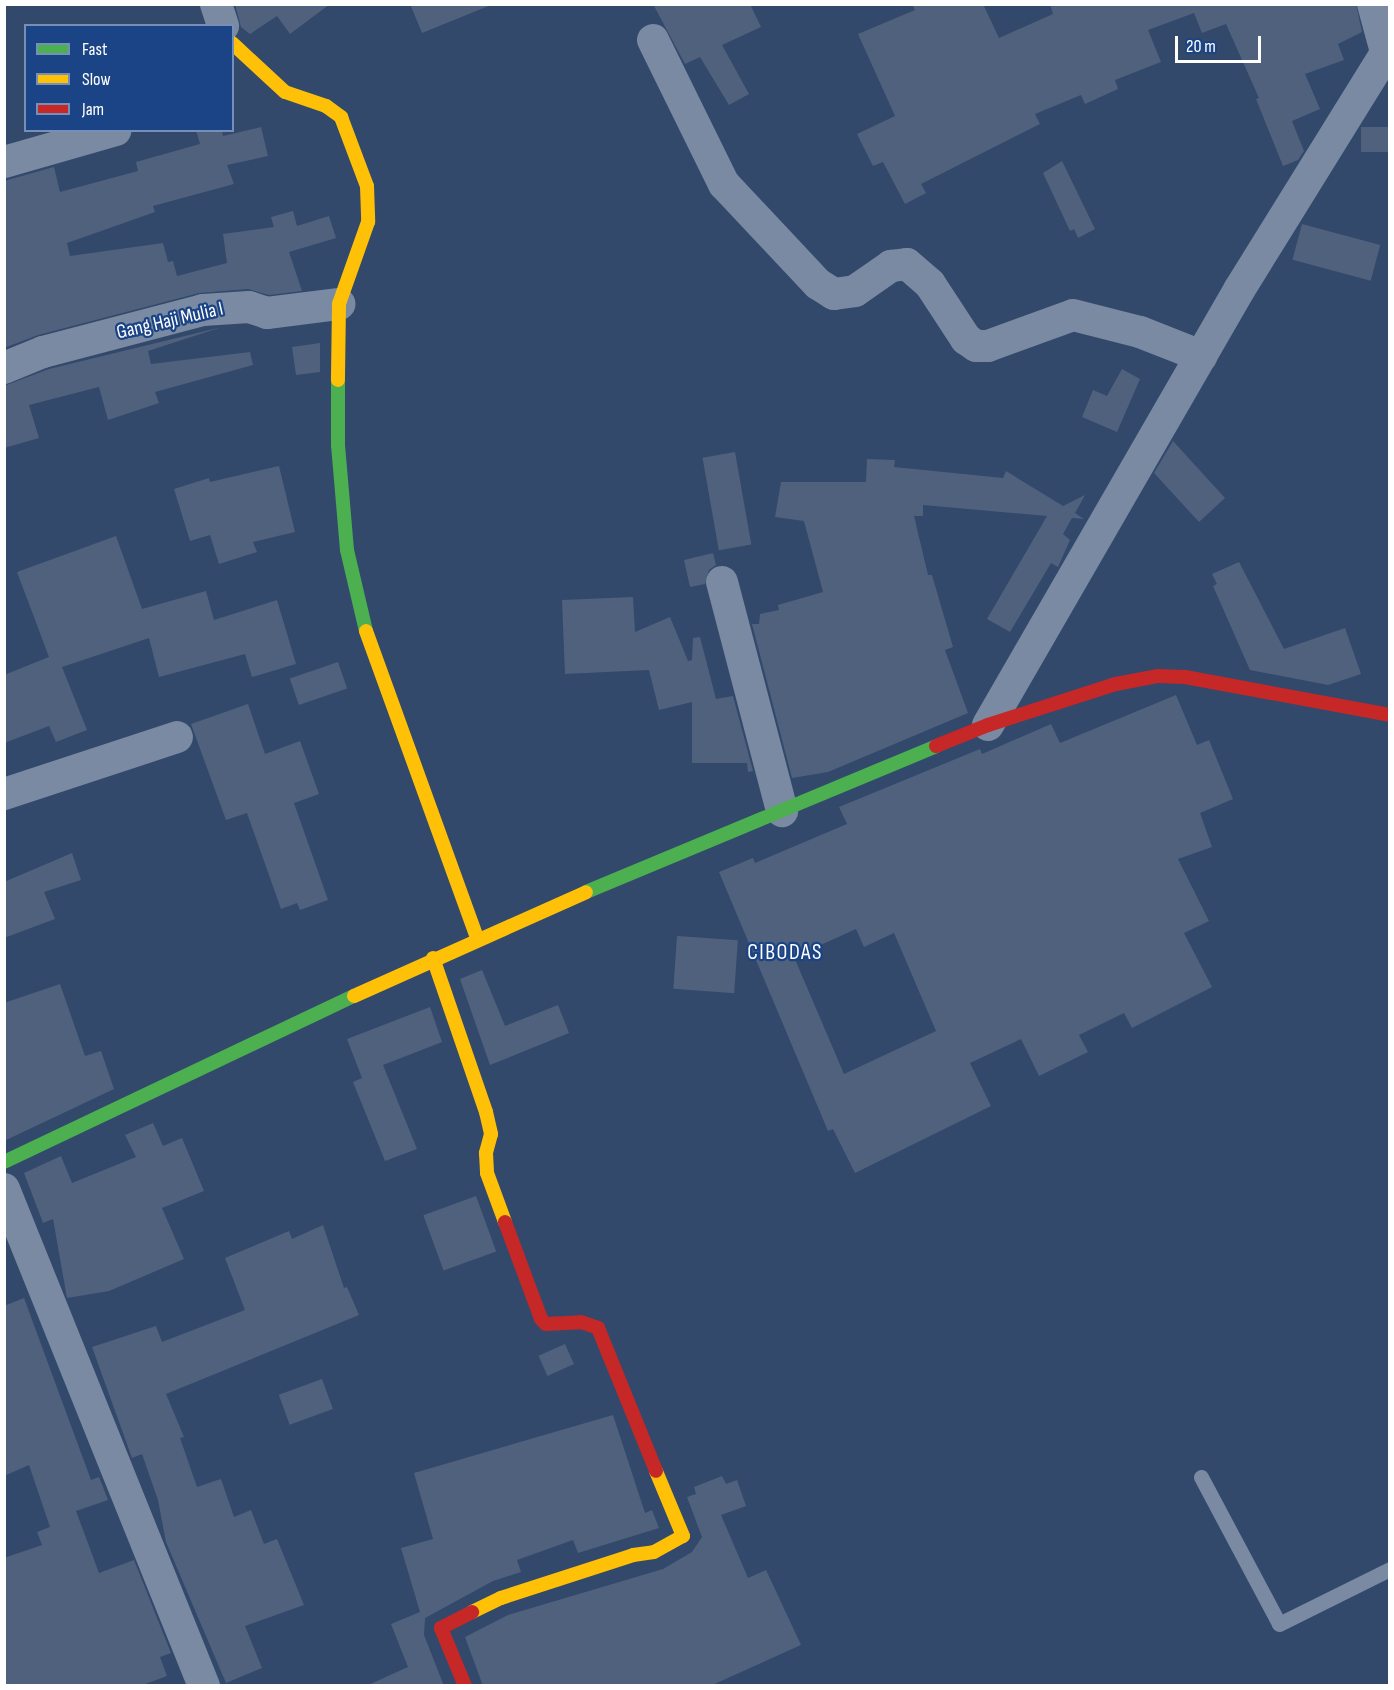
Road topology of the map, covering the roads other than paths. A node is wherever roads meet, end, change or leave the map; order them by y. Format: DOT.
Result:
graph roads {
  1 [pos="216,4"];
  2 [pos="1373,4"];
  3 [pos="222,24"];
  4 [pos="653,40"];
  5 [pos="234,45"];
  6 [pos="1388,49"];
  7 [pos="109,132"];
  8 [pos="4,162"];
  9 [pos="339,304"];
  10 [pos="1201,356"];
  11 [pos="4,368"];
  12 [pos="722,582"];
  13 [pos="1389,715"];
  14 [pos="988,725"];
  15 [pos="177,736"];
  16 [pos="4,794"];
  17 [pos="782,811"];
  18 [pos="477,938"];
  19 [pos="433,958"];
  20 [pos="4,1162"];
  21 [pos="4,1188"];
  22 [pos="1201,1477"];
  23 [pos="1389,1569"];
  24 [pos="204,1686"];
  25 [pos="465,1686"];
  1 -- 3 [label="street"];
  2 -- 6 [label="street"];
  4 -- 10 [label="street"];
  5 -- 9 [label="street"];
  6 -- 10 [label="street"];
  7 -- 8 [label="street"];
  9 -- 11 [label="street, Gang Haji Mulia I"];
  9 -- 18 [label="street"];
  10 -- 14 [label="street"];
  12 -- 17 [label="street"];
  13 -- 14 [label="street"];
  14 -- 17 [label="street"];
  15 -- 16 [label="street"];
  17 -- 18 [label="street"];
  18 -- 19 [label="street"];
  19 -- 20 [label="street"];
  19 -- 25 [label="street"];
  21 -- 24 [label="street"];
  22 -- 23 [label="lane"];
}
